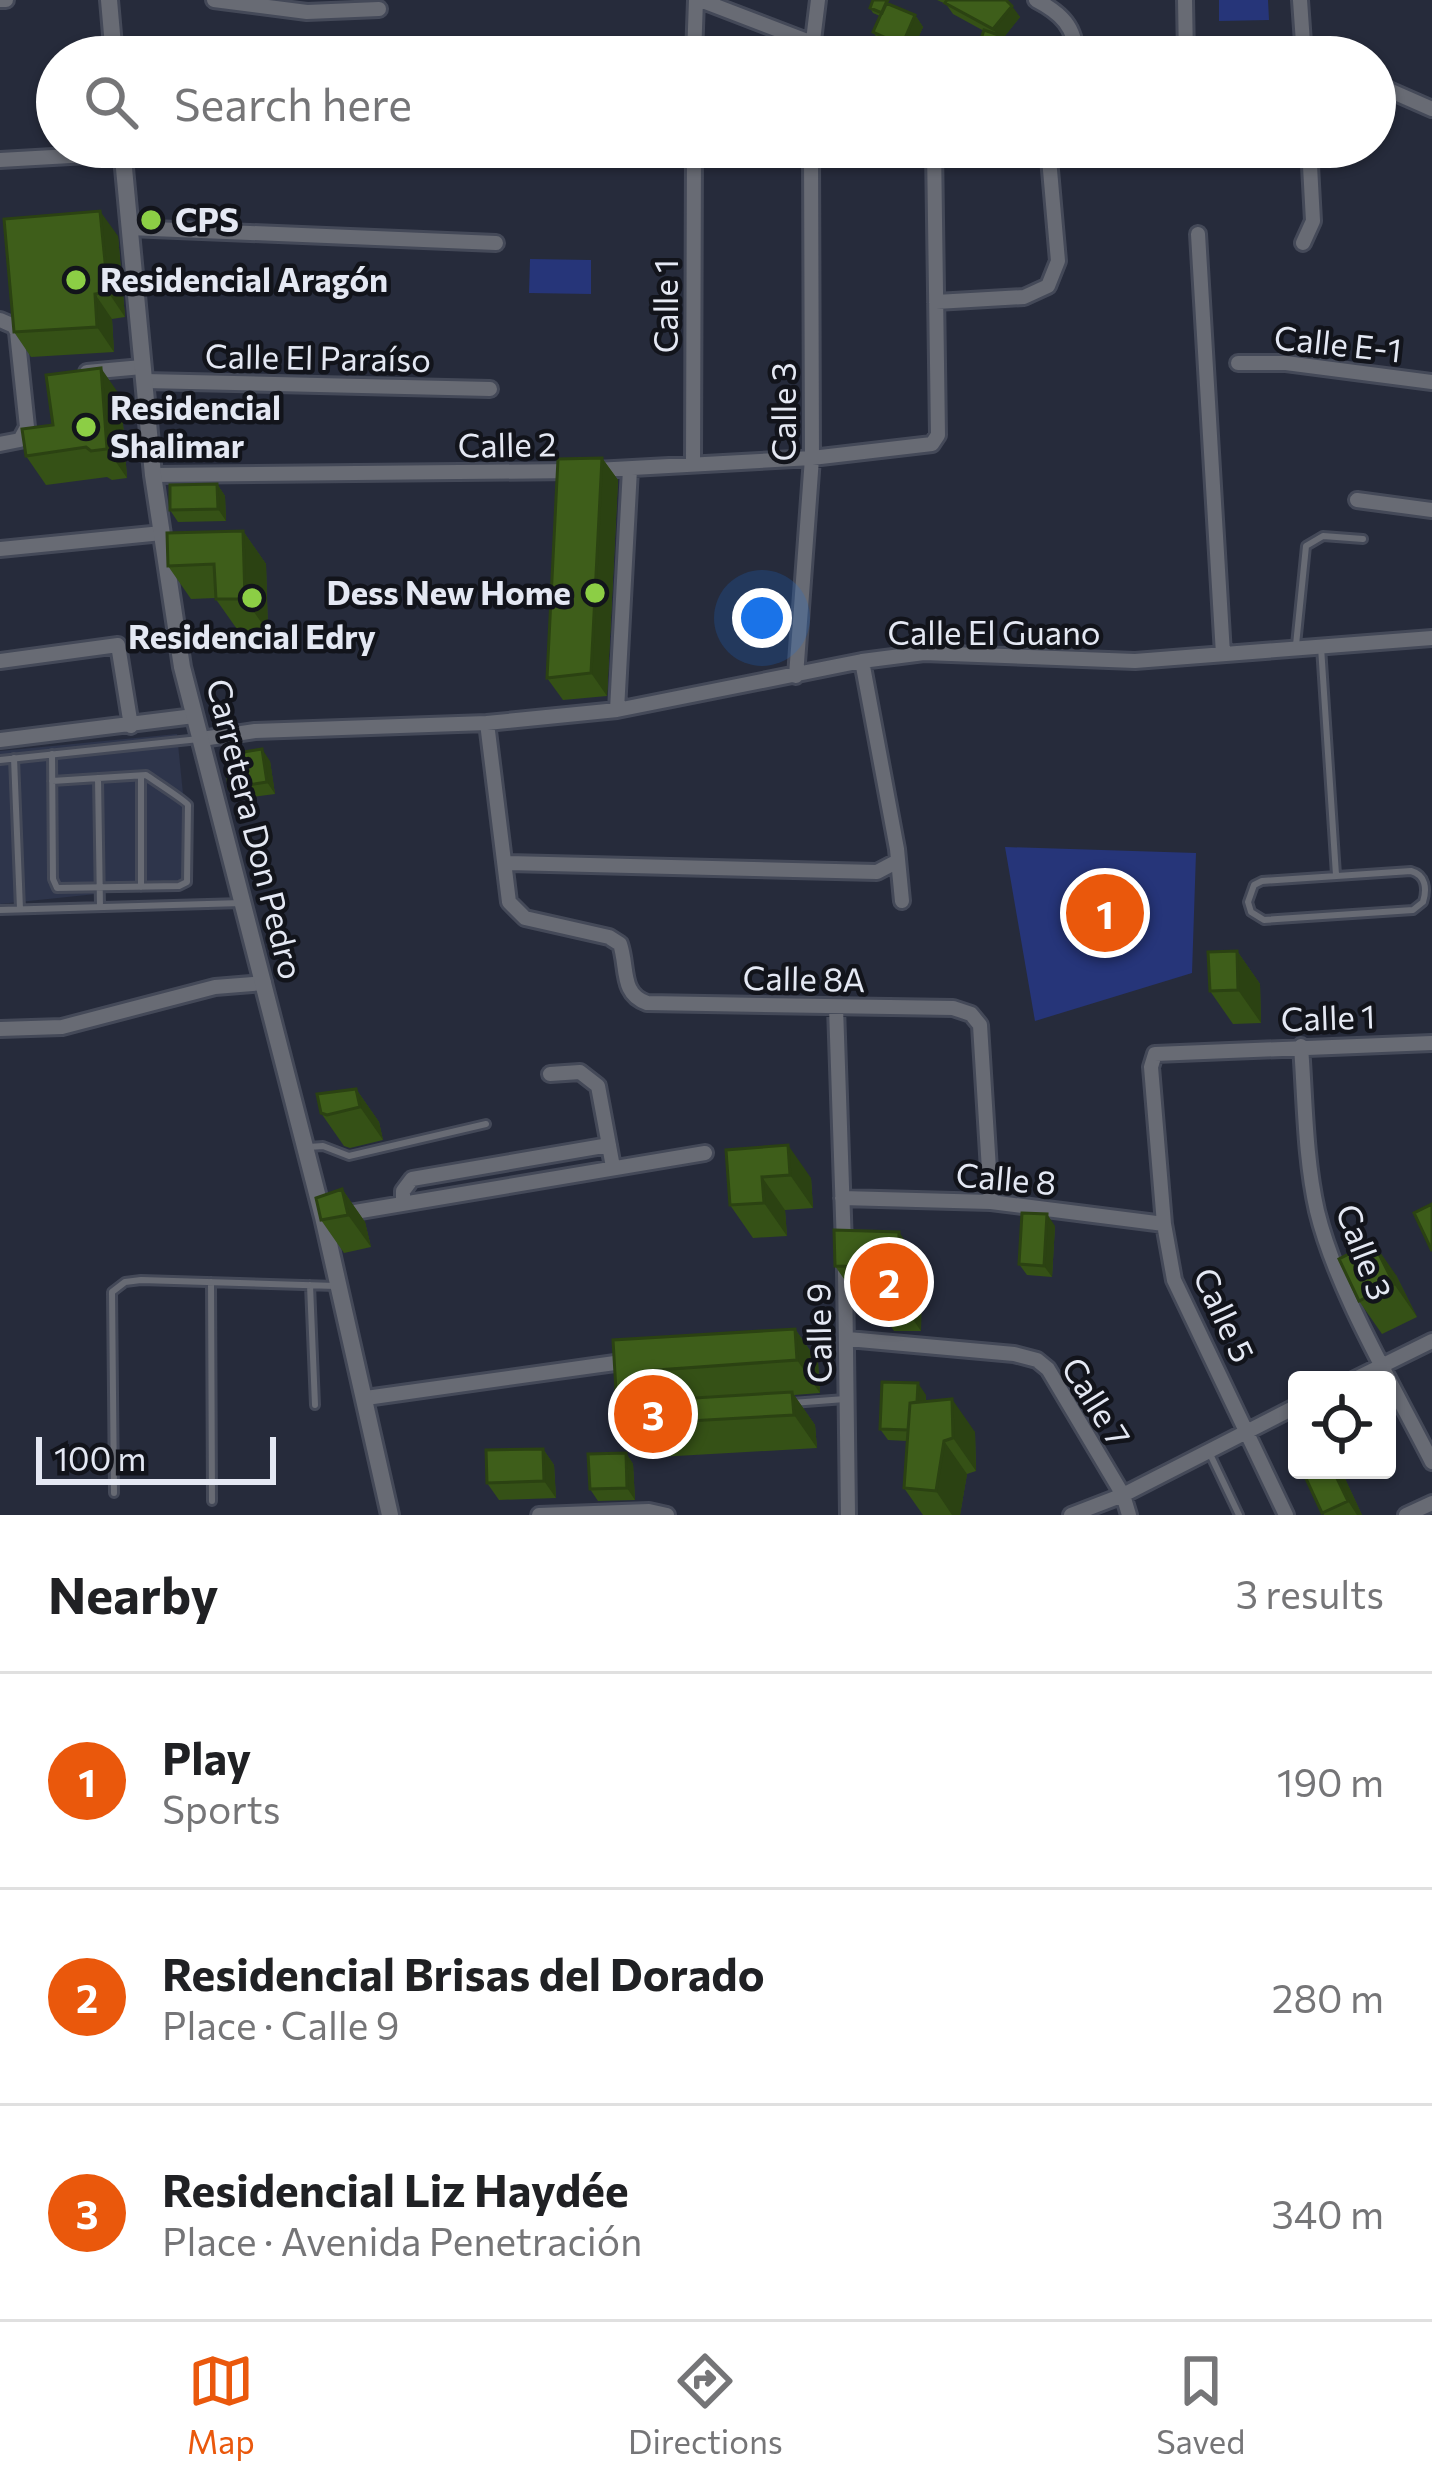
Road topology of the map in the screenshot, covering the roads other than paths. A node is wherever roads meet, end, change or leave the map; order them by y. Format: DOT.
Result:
graph roads {
  1 [pos="109,0"];
  2 [pos="214,0"];
  3 [pos="698,0"];
  4 [pos="818,0"];
  5 [pos="1036,0"];
  6 [pos="1185,0"];
  7 [pos="1300,0"];
  8 [pos="379,9"];
  9 [pos="112,36"];
  10 [pos="695,36"];
  11 [pos="781,36"];
  12 [pos="813,36"];
  13 [pos="1073,36"];
  14 [pos="1186,36"];
  15 [pos="1305,36"];
  16 [pos="1396,93"];
  17 [pos="1432,109"];
  18 [pos="36,157"];
  19 [pos="0,160"];
  20 [pos="124,168"];
  21 [pos="694,168"];
  22 [pos="811,168"];
  23 [pos="934,168"];
  24 [pos="1050,168"];
  25 [pos="1310,168"];
  26 [pos="129,228"];
  27 [pos="1198,234"];
  28 [pos="496,243"];
  29 [pos="1303,243"];
  30 [pos="936,302"];
  31 [pos="4,321"];
  32 [pos="1238,363"];
  33 [pos="143,374"];
  34 [pos="62,375"];
  35 [pos="42,376"];
  36 [pos="22,379"];
  37 [pos="1432,382"];
  38 [pos="490,389"];
  39 [pos="0,444"];
  40 [pos="812,458"];
  41 [pos="693,465"];
  42 [pos="630,470"];
  43 [pos="153,475"];
  44 [pos="1357,500"];
  45 [pos="1432,510"];
  46 [pos="162,533"];
  47 [pos="1364,539"];
  48 [pos="0,549"];
  49 [pos="1432,638"];
  50 [pos="1321,647"];
  51 [pos="1296,649"];
  52 [pos="1223,653"];
  53 [pos="0,661"];
  54 [pos="862,661"];
  55 [pos="796,676"];
  56 [pos="617,710"];
  57 [pos="194,716"];
  58 [pos="488,723"];
  59 [pos="131,726"];
  60 [pos="202,739"];
  61 [pos="0,740"];
  62 [pos="52,754"];
  63 [pos="14,758"];
  64 [pos="0,760"];
  65 [pos="141,776"];
  66 [pos="98,778"];
  67 [pos="52,781"];
  68 [pos="505,862"];
  69 [pos="896,862"];
  70 [pos="1336,875"];
  71 [pos="142,887"];
  72 [pos="99,889"];
  73 [pos="902,901"];
  74 [pos="244,903"];
  75 [pos="100,907"];
  76 [pos="20,909"];
  77 [pos="0,910"];
  78 [pos="264,983"];
  79 [pos="836,1007"];
  80 [pos="0,1029"];
  81 [pos="1432,1042"];
  82 [pos="1301,1046"];
  83 [pos="1155,1054"];
  84 [pos="550,1074"];
  85 [pos="486,1124"];
  86 [pos="609,1145"];
  87 [pos="305,1148"];
  88 [pos="705,1153"];
  89 [pos="613,1167"];
  90 [pos="842,1198"];
  91 [pos="991,1202"];
  92 [pos="404,1203"];
  93 [pos="322,1217"];
  94 [pos="1164,1223"];
  95 [pos="211,1282"];
  96 [pos="310,1285"];
  97 [pos="339,1286"];
  98 [pos="848,1339"];
  99 [pos="1432,1341"];
  100 [pos="640,1359"];
  101 [pos="1384,1366"];
  102 [pos="1373,1371"];
  103 [pos="366,1398"];
  104 [pos="848,1399"];
  105 [pos="788,1403"];
  106 [pos="315,1406"];
  107 [pos="1288,1410"];
  108 [pos="1249,1429"];
  109 [pos="1208,1451"];
  110 [pos="1432,1462"];
  111 [pos="114,1492"];
  112 [pos="1123,1496"];
  113 [pos="212,1502"];
  114 [pos="1432,1503"];
  115 [pos="390,1515"];
  116 [pos="539,1515"];
  117 [pos="667,1515"];
  118 [pos="848,1515"];
  119 [pos="1071,1515"];
  120 [pos="1129,1515"];
  121 [pos="1239,1515"];
  122 [pos="1286,1515"];
  123 [pos="1406,1515"];
  1 -- 9 [label="street"];
  2 -- 8 [label="street"];
  3 -- 10 [label="street"];
  3 -- 11 [label="street"];
  4 -- 12 [label="street"];
  5 -- 13 [label="street"];
  6 -- 14 [label="street"];
  7 -- 15 [label="street"];
  16 -- 17 [label="street"];
  18 -- 19 [label="street"];
  20 -- 26 [label="street, Carretera Don Pedro"];
  21 -- 41 [label="street, Calle 1"];
  22 -- 40 [label="street, Calle 3"];
  23 -- 30 [label="street"];
  24 -- 30 [label="street"];
  25 -- 29 [label="street"];
  26 -- 28 [label="street"];
  26 -- 33 [label="street, Carretera Don Pedro"];
  27 -- 52 [label="street"];
  30 -- 40 [label="street, Calle 2"];
  31 -- 36 [label="street"];
  32 -- 37 [label="street, Calle E-1"];
  33 -- 34 [label="street, Calle El Paraíso"];
  33 -- 38 [label="street, Calle El Paraíso"];
  33 -- 43 [label="street, Carretera Don Pedro"];
  35 -- 36 [label="street"];
  36 -- 39 [label="street"];
  40 -- 41 [label="street, Calle 2"];
  40 -- 55 [label="street, Calle 3"];
  41 -- 42 [label="street, Calle 2"];
  42 -- 43 [label="street, Calle 2"];
  42 -- 56 [label="street"];
  43 -- 46 [label="street, Carretera Don Pedro"];
  44 -- 45 [label="street"];
  46 -- 48 [label="street"];
  46 -- 57 [label="street, Carretera Don Pedro"];
  47 -- 51 [label="lane"];
  49 -- 50 [label="street, Calle El Guano"];
  50 -- 51 [label="street, Calle El Guano"];
  50 -- 70 [label="lane"];
  51 -- 52 [label="street, Calle El Guano"];
  52 -- 54 [label="street, Calle El Guano"];
  53 -- 59 [label="street"];
  54 -- 55 [label="street, Calle El Guano"];
  54 -- 69 [label="street"];
  55 -- 56 [label="street, Calle El Guano"];
  56 -- 58 [label="street, Calle El Guano"];
  57 -- 59 [label="street"];
  57 -- 60 [label="street, Carretera Don Pedro"];
  58 -- 60 [label="street, Calle El Guano"];
  58 -- 68 [label="street"];
  59 -- 61 [label="street"];
  60 -- 62 [label="lane"];
  60 -- 74 [label="street, Carretera Don Pedro"];
  62 -- 63 [label="lane"];
  62 -- 67 [label="lane"];
  63 -- 64 [label="lane"];
  63 -- 76 [label="lane"];
  65 -- 66 [label="lane"];
  65 -- 71 [label="lane"];
  65 -- 71 [label="lane"];
  66 -- 67 [label="lane"];
  66 -- 72 [label="lane"];
  67 -- 72 [label="lane"];
  68 -- 69 [label="street"];
  68 -- 79 [label="street, Calle 8A"];
  69 -- 73 [label="street"];
  70 -- 70 [label="lane"];
  71 -- 72 [label="lane"];
  72 -- 75 [label="lane"];
  74 -- 75 [label="lane"];
  74 -- 78 [label="street, Carretera Don Pedro"];
  75 -- 76 [label="lane"];
  76 -- 77 [label="lane"];
  78 -- 80 [label="street"];
  78 -- 87 [label="street, Carretera Don Pedro"];
  79 -- 90 [label="street, Calle 9"];
  79 -- 91 [label="street, Calle 8A"];
  81 -- 82 [label="street, Calle 1"];
  82 -- 83 [label="street, Calle 1"];
  82 -- 101 [label="street, Calle 3"];
  83 -- 94 [label="street, Calle 5"];
  84 -- 86 [label="street"];
  85 -- 87 [label="lane"];
  86 -- 89 [label="street"];
  86 -- 92 [label="street"];
  87 -- 93 [label="street, Carretera Don Pedro"];
  88 -- 89 [label="street"];
  89 -- 92 [label="street"];
  90 -- 91 [label="street, Calle 8"];
  90 -- 98 [label="street, Calle 9"];
  91 -- 94 [label="street, Calle 8"];
  92 -- 93 [label="street"];
  93 -- 97 [label="street, Carretera Don Pedro"];
  94 -- 108 [label="street, Calle 5"];
  95 -- 96 [label="lane"];
  95 -- 111 [label="lane"];
  95 -- 113 [label="lane"];
  96 -- 97 [label="lane"];
  96 -- 106 [label="lane"];
  97 -- 103 [label="street, Carretera Don Pedro"];
  98 -- 104 [label="street, Calle 9"];
  98 -- 112 [label="street, Calle 7"];
  99 -- 101 [label="street"];
  100 -- 103 [label="street"];
  101 -- 102 [label="street"];
  101 -- 110 [label="street, Calle 3"];
  103 -- 115 [label="street, Carretera Don Pedro"];
  104 -- 105 [label="lane"];
  104 -- 118 [label="street, Calle 9"];
  107 -- 108 [label="street"];
  108 -- 109 [label="street"];
  108 -- 122 [label="street, Calle 5"];
  109 -- 112 [label="street"];
  109 -- 121 [label="lane"];
  112 -- 119 [label="street"];
  112 -- 120 [label="street, Calle 7"];
  114 -- 123 [label="street"];
  116 -- 117 [label="street"];
}
